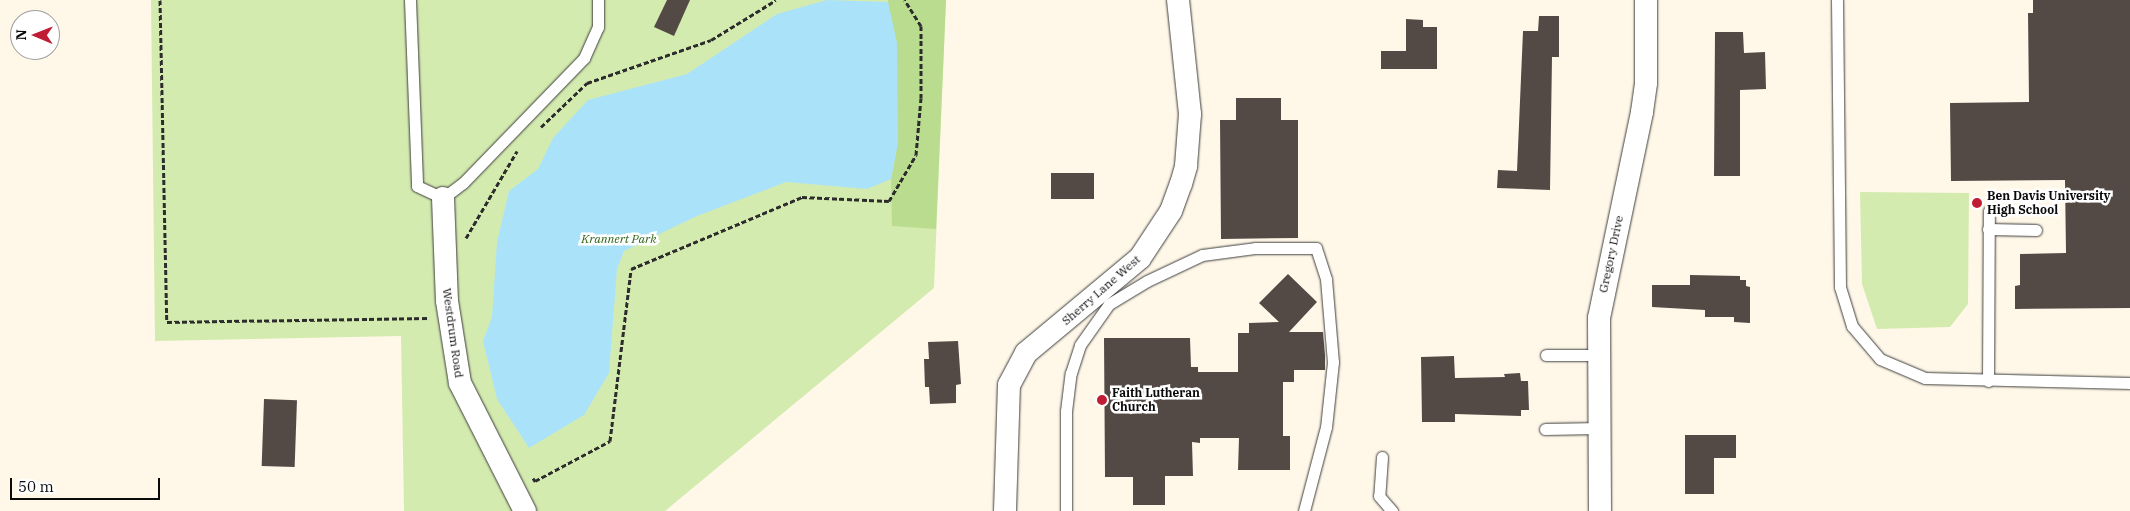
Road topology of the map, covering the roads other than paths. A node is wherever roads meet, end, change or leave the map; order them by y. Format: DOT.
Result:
graph roads {
  1 [pos="410,0"];
  2 [pos="598,0"];
  3 [pos="1178,0"];
  4 [pos="1646,0"];
  5 [pos="1837,0"];
  6 [pos="443,198"];
  7 [pos="1989,212"];
  8 [pos="1988,229"];
  9 [pos="2036,230"];
  10 [pos="1546,355"];
  11 [pos="1599,355"];
  12 [pos="1988,381"];
  13 [pos="2130,383"];
  14 [pos="1599,428"];
  15 [pos="1545,429"];
  16 [pos="1382,457"];
  17 [pos="525,511"];
  18 [pos="1005,511"];
  19 [pos="1066,511"];
  20 [pos="1304,511"];
  21 [pos="1392,511"];
  22 [pos="1600,511"];
  1 -- 6 [label="lane"];
  2 -- 6 [label="lane"];
  3 -- 18 [label="street, Sherry Lane West"];
  4 -- 11 [label="street, Gregory Drive"];
  5 -- 12 [label="lane"];
  6 -- 17 [label="street, Westdrum Road"];
  7 -- 8 [label="lane"];
  8 -- 9 [label="lane"];
  8 -- 12 [label="lane"];
  10 -- 11 [label="lane"];
  11 -- 14 [label="street, Gregory Drive"];
  12 -- 13 [label="lane"];
  14 -- 15 [label="lane"];
  14 -- 22 [label="street, Gregory Drive"];
  16 -- 21 [label="lane"];
  19 -- 20 [label="lane"];
}
